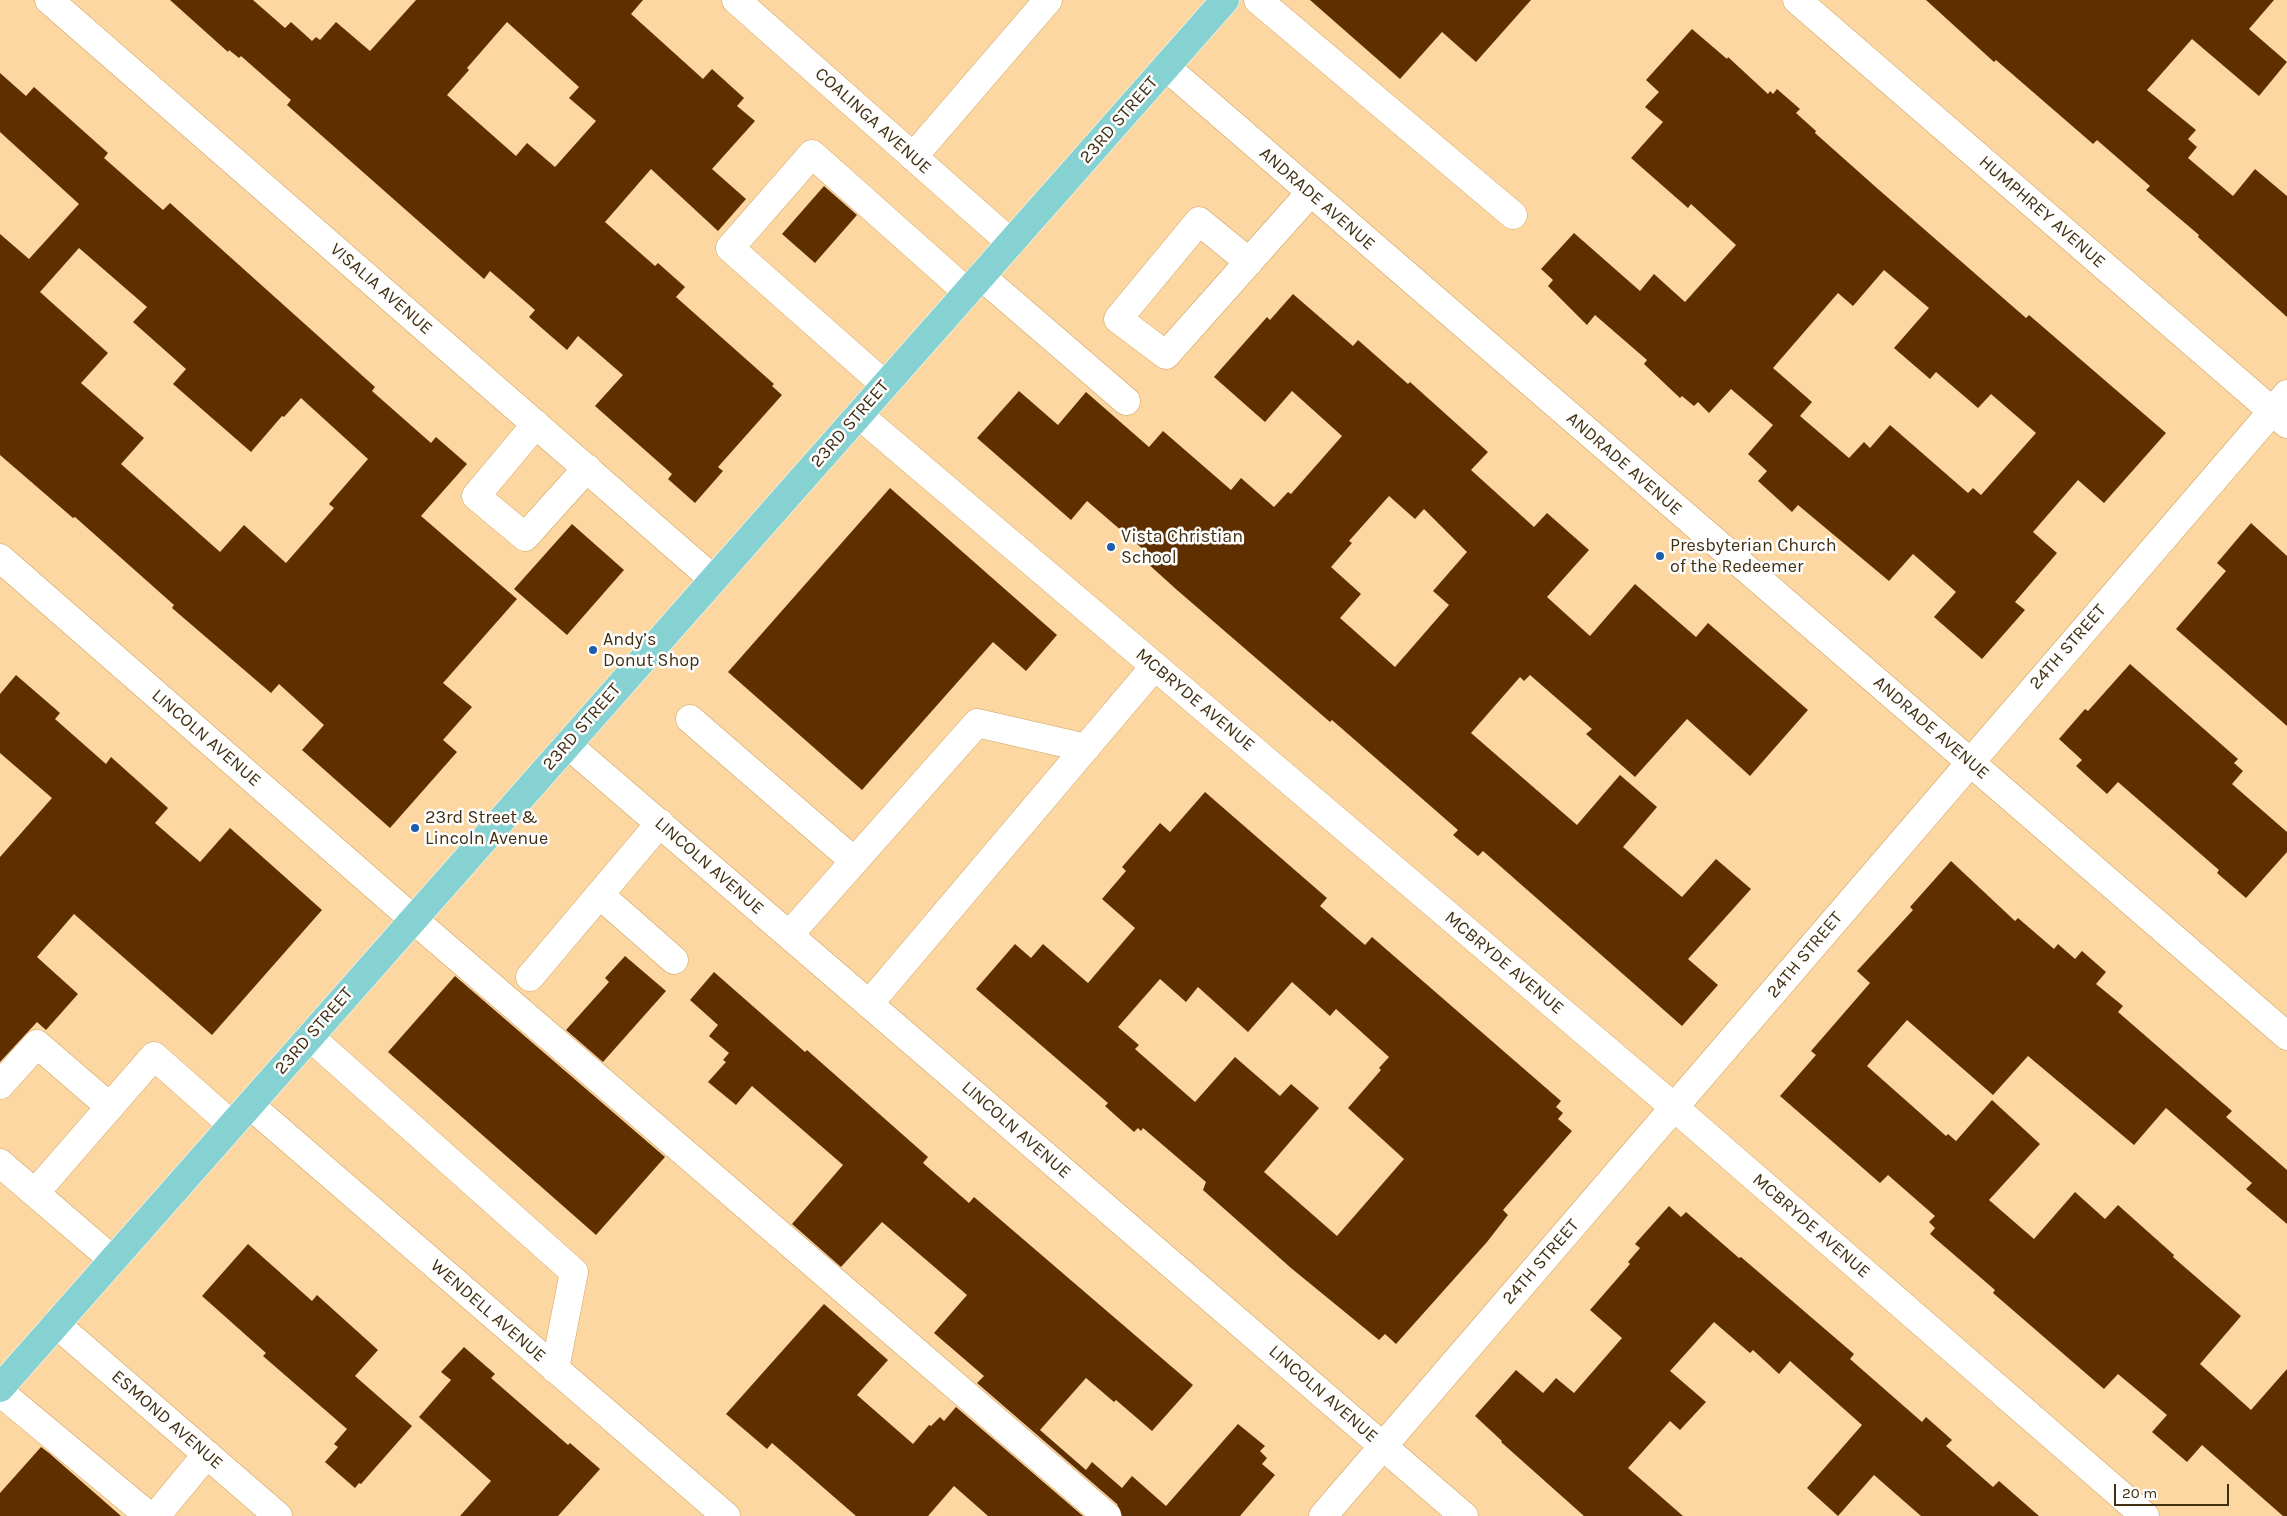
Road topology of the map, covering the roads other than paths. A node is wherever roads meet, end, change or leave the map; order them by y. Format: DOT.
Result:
graph roads {
  1 [pos="49,0"];
  2 [pos="736,0"];
  3 [pos="1048,0"];
  4 [pos="1225,0"];
  5 [pos="1258,0"];
  6 [pos="1797,0"];
  7 [pos="1166,67"];
  8 [pos="913,157"];
  9 [pos="1310,193"];
  10 [pos="1513,215"];
  11 [pos="1010,243"];
  12 [pos="1249,262"];
  13 [pos="974,284"];
  14 [pos="885,385"];
  15 [pos="1126,401"];
  16 [pos="2282,409"];
  17 [pos="859,414"];
  18 [pos="536,424"];
  19 [pos="587,468"];
  20 [pos="0,558"];
  21 [pos="713,579"];
  22 [pos="1155,666"];
  23 [pos="690,720"];
  24 [pos="568,744"];
  25 [pos="1086,748"];
  26 [pos="1970,760"];
  27 [pos="660,823"];
  28 [pos="854,861"];
  29 [pos="600,894"];
  30 [pos="413,919"];
  31 [pos="789,935"];
  32 [pos="674,960"];
  33 [pos="530,978"];
  34 [pos="869,1004"];
  35 [pos="309,1036"];
  36 [pos="2287,1036"];
  37 [pos="0,1085"];
  38 [pos="250,1105"];
  39 [pos="110,1107"];
  40 [pos="1675,1108"];
  41 [pos="232,1125"];
  42 [pos="0,1162"];
  43 [pos="35,1193"];
  44 [pos="113,1260"];
  45 [pos="56,1324"];
  46 [pos="556,1369"];
  47 [pos="0,1388"];
  48 [pos="0,1392"];
  49 [pos="1383,1445"];
  50 [pos="207,1454"];
  51 [pos="149,1516"];
  52 [pos="156,1516"];
  53 [pos="278,1516"];
  54 [pos="726,1516"];
  55 [pos="1108,1516"];
  56 [pos="1323,1516"];
  57 [pos="1464,1516"];
  58 [pos="2145,1516"];
  1 -- 18 [label="street, VISALIA AVENUE"];
  2 -- 8 [label="street, COALINGA AVENUE"];
  3 -- 8 [label="street"];
  4 -- 7 [label="main road, 23RD STREET"];
  5 -- 10 [label="street"];
  6 -- 16 [label="street, HUMPHREY AVENUE"];
  7 -- 9 [label="street, ANDRADE AVENUE"];
  7 -- 11 [label="main road, 23RD STREET"];
  8 -- 11 [label="street, COALINGA AVENUE"];
  9 -- 12 [label="street"];
  9 -- 26 [label="street, ANDRADE AVENUE"];
  11 -- 13 [label="main road, 23RD STREET"];
  12 -- 12 [label="street"];
  13 -- 14 [label="main road, 23RD STREET"];
  13 -- 14 [label="street"];
  13 -- 15 [label="street"];
  14 -- 17 [label="main road, 23RD STREET"];
  16 -- 26 [label="street, 24TH STREET"];
  17 -- 21 [label="main road, 23RD STREET"];
  17 -- 22 [label="street, MCBRYDE AVENUE"];
  18 -- 19 [label="street, VISALIA AVENUE"];
  18 -- 19 [label="street"];
  19 -- 21 [label="street, VISALIA AVENUE"];
  20 -- 30 [label="street, LINCOLN AVENUE"];
  21 -- 24 [label="main road, 23RD STREET"];
  22 -- 25 [label="street"];
  22 -- 40 [label="street, MCBRYDE AVENUE"];
  23 -- 28 [label="street"];
  24 -- 27 [label="street, LINCOLN AVENUE"];
  24 -- 30 [label="main road, 23RD STREET"];
  25 -- 28 [label="street"];
  25 -- 34 [label="street"];
  26 -- 36 [label="street, ANDRADE AVENUE"];
  26 -- 40 [label="street, 24TH STREET"];
  27 -- 29 [label="street"];
  27 -- 31 [label="street, LINCOLN AVENUE"];
  28 -- 31 [label="street"];
  29 -- 32 [label="street"];
  29 -- 33 [label="street"];
  30 -- 35 [label="main road, 23RD STREET"];
  30 -- 55 [label="street, LINCOLN AVENUE"];
  31 -- 34 [label="street, LINCOLN AVENUE"];
  34 -- 49 [label="street, LINCOLN AVENUE"];
  35 -- 38 [label="main road, 23RD STREET"];
  35 -- 46 [label="street"];
  37 -- 39 [label="street"];
  38 -- 41 [label="main road, 23RD STREET"];
  38 -- 46 [label="street, WENDELL AVENUE"];
  39 -- 41 [label="street"];
  39 -- 43 [label="street"];
  40 -- 49 [label="street, 24TH STREET"];
  40 -- 58 [label="street, MCBRYDE AVENUE"];
  41 -- 44 [label="main road, 23RD STREET"];
  42 -- 43 [label="street"];
  43 -- 44 [label="street"];
  44 -- 45 [label="main road, 23RD STREET"];
  45 -- 47 [label="main road, 23RD STREET"];
  45 -- 50 [label="street, ESMOND AVENUE"];
  46 -- 54 [label="street, WENDELL AVENUE"];
  48 -- 51 [label="street"];
  49 -- 56 [label="street, 24TH STREET"];
  49 -- 57 [label="street, LINCOLN AVENUE"];
  50 -- 52 [label="street"];
  50 -- 53 [label="street, ESMOND AVENUE"];
}
